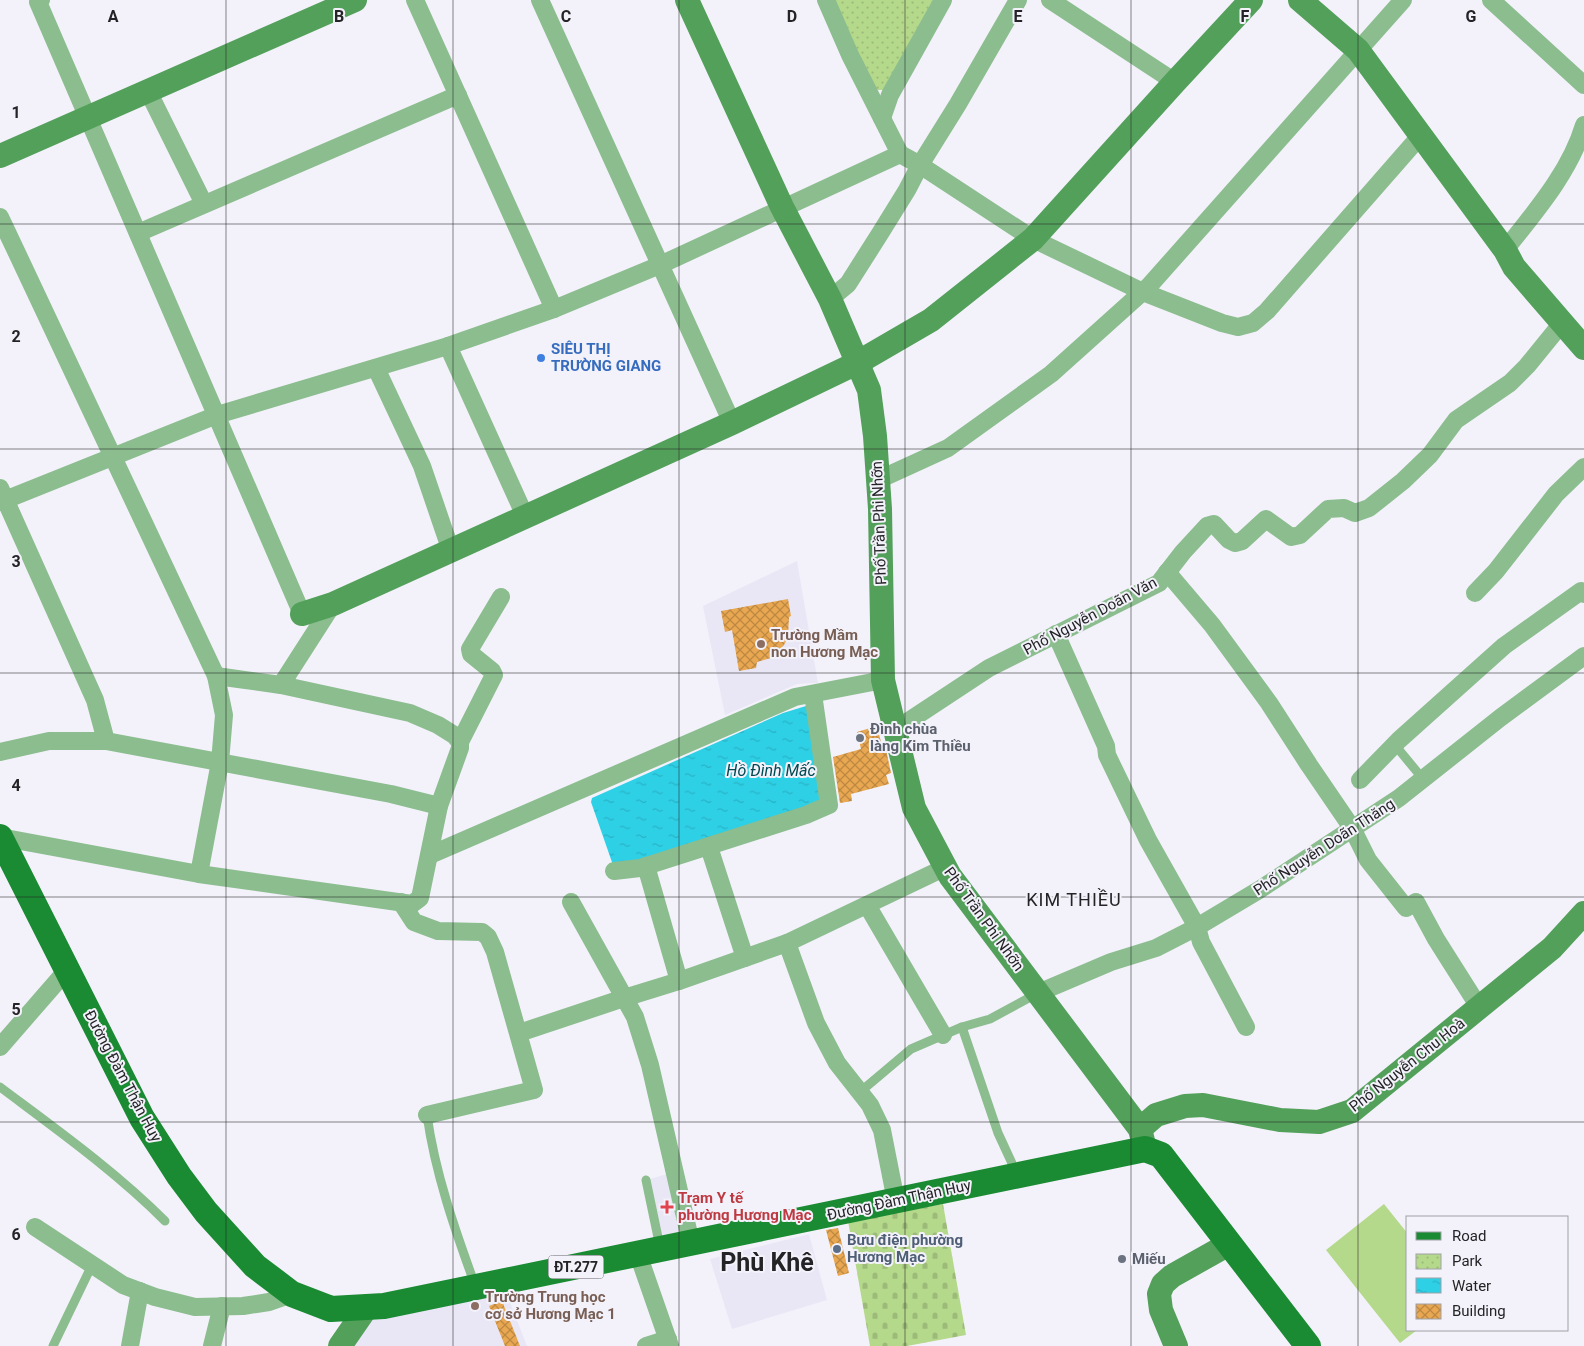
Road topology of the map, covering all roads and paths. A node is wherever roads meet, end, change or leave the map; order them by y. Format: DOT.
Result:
graph roads {
  1 [pos="41,0"];
  2 [pos="355,0"];
  3 [pos="415,0"];
  4 [pos="540,0"];
  5 [pos="687,0"];
  6 [pos="826,0"];
  7 [pos="944,0"];
  8 [pos="1018,0"];
  9 [pos="1050,0"];
  10 [pos="1251,0"];
  11 [pos="1300,0"];
  12 [pos="1403,0"];
  13 [pos="1491,0"];
  14 [pos="1358,50"];
  15 [pos="1175,82"];
  16 [pos="1584,85"];
  17 [pos="148,91"];
  18 [pos="458,95"];
  19 [pos="88,117"];
  20 [pos="882,118"];
  21 [pos="1584,125"];
  22 [pos="1421,135"];
  23 [pos="900,154"];
  24 [pos="0,156"];
  25 [pos="920,165"];
  26 [pos="204,204"];
  27 [pos="782,207"];
  28 [pos="0,217"];
  29 [pos="138,232"];
  30 [pos="1033,239"];
  31 [pos="1505,250"];
  32 [pos="660,264"];
  33 [pos="1143,292"];
  34 [pos="830,299"];
  35 [pos="554,309"];
  36 [pos="1562,323"];
  37 [pos="448,346"];
  38 [pos="1584,348"];
  39 [pos="857,363"];
  40 [pos="376,368"];
  41 [pos="216,415"];
  42 [pos="732,423"];
  43 [pos="112,456"];
  44 [pos="1584,467"];
  45 [pos="878,480"];
  46 [pos="2,496"];
  47 [pos="525,516"];
  48 [pos="451,551"];
  49 [pos="1167,572"];
  50 [pos="1475,593"];
  51 [pos="1584,594"];
  52 [pos="501,598"];
  53 [pos="333,604"];
  54 [pos="302,614"];
  55 [pos="1056,634"];
  56 [pos="1584,656"];
  57 [pos="216,676"];
  58 [pos="884,680"];
  59 [pos="280,685"];
  60 [pos="813,694"];
  61 [pos="895,730"];
  62 [pos="106,741"];
  63 [pos="460,742"];
  64 [pos="1395,745"];
  65 [pos="0,752"];
  66 [pos="220,762"];
  67 [pos="1423,778"];
  68 [pos="1360,780"];
  69 [pos="439,806"];
  70 [pos="1352,828"];
  71 [pos="0,837"];
  72 [pos="709,847"];
  73 [pos="430,855"];
  74 [pos="646,866"];
  75 [pos="946,867"];
  76 [pos="614,871"];
  77 [pos="199,874"];
  78 [pos="401,902"];
  79 [pos="571,902"];
  80 [pos="866,905"];
  81 [pos="1584,913"];
  82 [pos="1198,927"];
  83 [pos="787,943"];
  84 [pos="745,958"];
  85 [pos="67,970"];
  86 [pos="679,981"];
  87 [pos="1038,993"];
  88 [pos="624,998"];
  89 [pos="1479,1007"];
  90 [pos="962,1027"];
  91 [pos="1246,1027"];
  92 [pos="519,1033"];
  93 [pos="943,1035"];
  94 [pos="0,1048"];
  95 [pos="0,1087"];
  96 [pos="860,1092"];
  97 [pos="427,1116"];
  98 [pos="1142,1139"];
  99 [pos="1018,1176"];
  100 [pos="646,1180"];
  101 [pos="896,1201"];
  102 [pos="165,1221"];
  103 [pos="36,1227"];
  104 [pos="691,1243"];
  105 [pos="1229,1244"];
  106 [pos="649,1252"];
  107 [pos="92,1265"];
  108 [pos="476,1287"];
  109 [pos="140,1291"];
  110 [pos="292,1294"];
  111 [pos="222,1306"];
  112 [pos="367,1307"];
  113 [pos="669,1343"];
  114 [pos="53,1346"];
  115 [pos="130,1346"];
  116 [pos="212,1346"];
  117 [pos="340,1346"];
  118 [pos="646,1346"];
  119 [pos="1176,1346"];
  120 [pos="1308,1346"];
  1 -- 19 [label="street"];
  2 -- 17 [label="street"];
  3 -- 18 [label="street"];
  4 -- 32 [label="street"];
  5 -- 27 [label="street, Phố Trần Phi Nhỡn"];
  6 -- 20 [label="street"];
  7 -- 20 [label="street"];
  8 -- 25 [label="street"];
  9 -- 15 [label="street"];
  10 -- 15 [label="street"];
  11 -- 14 [label="street"];
  12 -- 14 [label="street"];
  13 -- 16 [label="street"];
  14 -- 22 [label="street"];
  14 -- 33 [label="street"];
  15 -- 30 [label="street"];
  17 -- 19 [label="street"];
  17 -- 26 [label="street"];
  18 -- 26 [label="street"];
  18 -- 35 [label="street"];
  19 -- 24 [label="street"];
  19 -- 29 [label="street"];
  20 -- 23 [label="street"];
  21 -- 31 [label="street"];
  22 -- 31 [label="street"];
  22 -- 33 [label="street"];
  23 -- 25 [label="street"];
  23 -- 27 [label="street"];
  25 -- 30 [label="street"];
  25 -- 34 [label="street"];
  26 -- 29 [label="street"];
  27 -- 32 [label="street"];
  27 -- 34 [label="street, Phố Trần Phi Nhỡn"];
  28 -- 43 [label="street"];
  29 -- 41 [label="street"];
  30 -- 33 [label="street"];
  30 -- 39 [label="street"];
  31 -- 36 [label="street"];
  32 -- 35 [label="street"];
  32 -- 42 [label="street"];
  33 -- 45 [label="street"];
  34 -- 39 [label="street, Phố Trần Phi Nhỡn"];
  35 -- 37 [label="street"];
  36 -- 38 [label="street"];
  36 -- 49 [label="street, Phố Nguyễn Doãn Văn"];
  37 -- 40 [label="street"];
  37 -- 47 [label="street"];
  39 -- 42 [label="street"];
  39 -- 45 [label="street, Phố Trần Phi Nhỡn"];
  40 -- 41 [label="street"];
  40 -- 48 [label="street"];
  41 -- 43 [label="street"];
  41 -- 54 [label="street"];
  42 -- 47 [label="street"];
  43 -- 46 [label="street"];
  43 -- 57 [label="street"];
  44 -- 50 [label="street"];
  45 -- 58 [label="street, Phố Trần Phi Nhỡn"];
  46 -- 62 [label="street"];
  47 -- 48 [label="street"];
  48 -- 53 [label="street"];
  49 -- 55 [label="street, Phố Nguyễn Doãn Văn"];
  49 -- 70 [label="street"];
  51 -- 64 [label="street"];
  52 -- 63 [label="street"];
  53 -- 54 [label="street"];
  53 -- 59 [label="street"];
  55 -- 61 [label="street, Phố Nguyễn Doãn Văn"];
  55 -- 82 [label="street"];
  56 -- 67 [label="street, Phố Nguyễn Doãn Thăng"];
  57 -- 59 [label="street"];
  57 -- 66 [label="street"];
  58 -- 60 [label="street"];
  58 -- 61 [label="street, Phố Trần Phi Nhỡn"];
  59 -- 63 [label="street"];
  60 -- 72 [label="street"];
  60 -- 73 [label="street"];
  61 -- 75 [label="street, Phố Trần Phi Nhỡn"];
  62 -- 65 [label="street"];
  62 -- 66 [label="street"];
  63 -- 69 [label="street"];
  64 -- 67 [label="lane"];
  64 -- 68 [label="street"];
  66 -- 69 [label="street"];
  66 -- 77 [label="street"];
  67 -- 70 [label="street, Phố Nguyễn Doãn Thăng"];
  69 -- 73 [label="street"];
  70 -- 82 [label="street, Phố Nguyễn Doãn Thăng"];
  70 -- 89 [label="street"];
  71 -- 77 [label="street"];
  71 -- 85 [label="main road, Đường Đàm Thận Huy / ĐT.277"];
  72 -- 74 [label="street"];
  72 -- 84 [label="street"];
  73 -- 78 [label="street"];
  74 -- 76 [label="street"];
  74 -- 86 [label="street"];
  75 -- 80 [label="street"];
  75 -- 87 [label="street, Phố Trần Phi Nhỡn"];
  77 -- 78 [label="street"];
  78 -- 92 [label="street"];
  79 -- 88 [label="street"];
  80 -- 83 [label="street"];
  80 -- 93 [label="street"];
  81 -- 89 [label="street, Phố Nguyễn Chu Hoà"];
  82 -- 87 [label="street, Phố Nguyễn Doãn Thăng"];
  82 -- 91 [label="street"];
  83 -- 84 [label="street"];
  83 -- 96 [label="street"];
  84 -- 86 [label="street"];
  85 -- 94 [label="street"];
  85 -- 110 [label="main road, Đường Đàm Thận Huy / ĐT.277"];
  86 -- 88 [label="street"];
  87 -- 90 [label="lane"];
  87 -- 98 [label="street, Phố Trần Phi Nhỡn"];
  88 -- 92 [label="street"];
  88 -- 104 [label="street"];
  89 -- 98 [label="street, Phố Nguyễn Chu Hoà"];
  90 -- 93 [label="lane"];
  90 -- 99 [label="lane"];
  92 -- 97 [label="street"];
  93 -- 96 [label="lane"];
  95 -- 102 [label="lane"];
  96 -- 101 [label="street"];
  97 -- 108 [label="lane"];
  98 -- 99 [label="main road, Đường Đàm Thận Huy / ĐT.277"];
  98 -- 105 [label="main road"];
  99 -- 101 [label="main road, Đường Đàm Thận Huy / ĐT.277"];
  100 -- 106 [label="lane"];
  101 -- 104 [label="main road, Đường Đàm Thận Huy / ĐT.277"];
  103 -- 107 [label="street"];
  104 -- 106 [label="main road, Đường Đàm Thận Huy / ĐT.277"];
  105 -- 119 [label="street"];
  105 -- 120 [label="main road"];
  106 -- 108 [label="main road, Đường Đàm Thận Huy / ĐT.277"];
  106 -- 113 [label="street"];
  107 -- 109 [label="street"];
  107 -- 114 [label="lane"];
  108 -- 112 [label="main road, Đường Đàm Thận Huy / ĐT.277"];
  109 -- 111 [label="street"];
  109 -- 115 [label="street"];
  110 -- 111 [label="street"];
  110 -- 112 [label="main road, Đường Đàm Thận Huy / ĐT.277"];
  111 -- 116 [label="street"];
  112 -- 117 [label="street"];
  113 -- 118 [label="street"];
}
